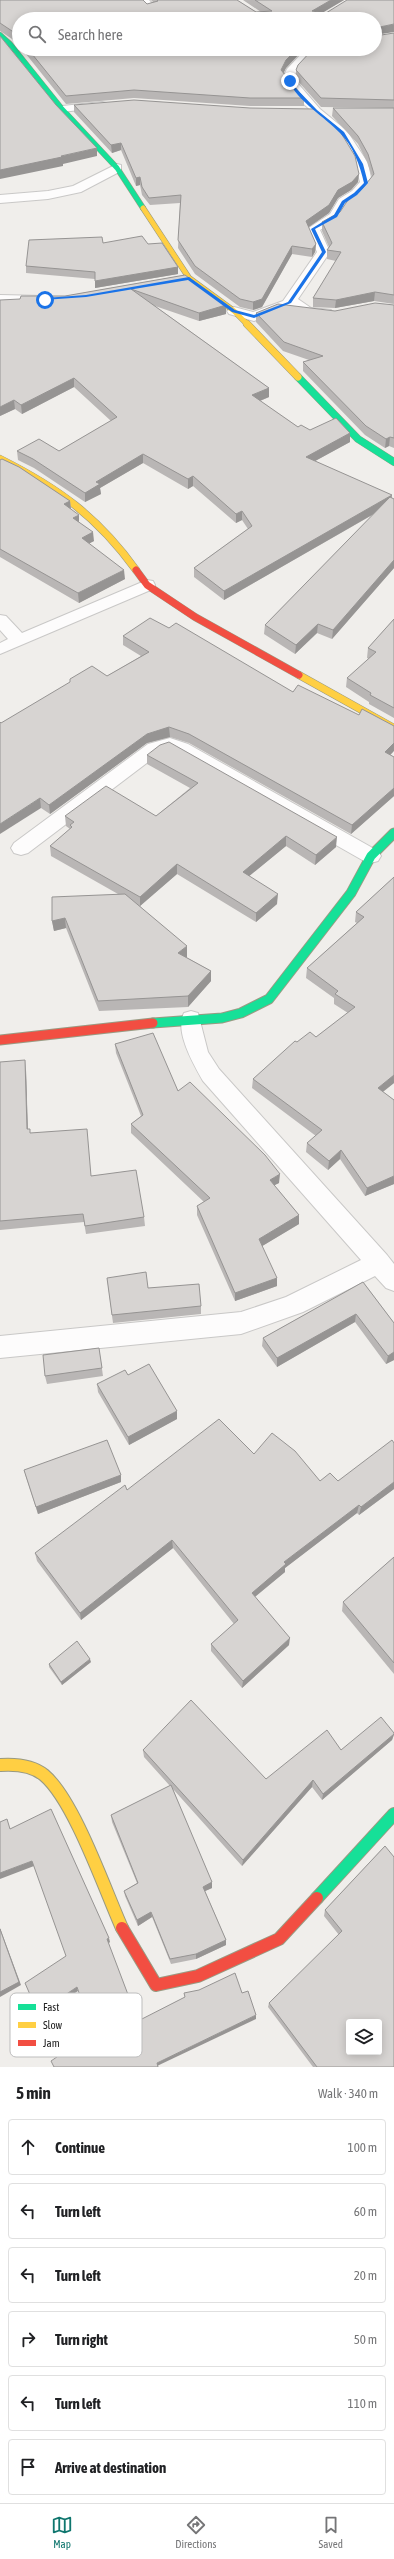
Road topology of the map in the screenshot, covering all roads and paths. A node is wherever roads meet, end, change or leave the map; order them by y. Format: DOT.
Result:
graph roads {
  1 [pos="143,0"];
  2 [pos="152,9"];
  3 [pos="0,35"];
  4 [pos="12,46"];
  5 [pos="20,56"];
  6 [pos="304,56"];
  7 [pos="112,104"];
  8 [pos="62,109"];
  9 [pos="301,111"];
  10 [pos="316,111"];
  11 [pos="331,111"];
  12 [pos="117,168"];
  13 [pos="0,199"];
  14 [pos="189,278"];
  15 [pos="174,281"];
  16 [pos="0,299"];
  17 [pos="58,299"];
  18 [pos="289,302"];
  19 [pos="234,311"];
  20 [pos="342,312"];
  21 [pos="0,459"];
  22 [pos="394,462"];
  23 [pos="147,585"];
  24 [pos="0,620"];
  25 [pos="18,639"];
  26 [pos="0,648"];
  27 [pos="394,728"];
  28 [pos="394,833"];
  29 [pos="21,848"];
  30 [pos="371,856"];
  31 [pos="191,1019"];
  32 [pos="0,1040"];
  33 [pos="379,1262"];
  34 [pos="394,1281"];
  35 [pos="0,1347"];
  36 [pos="0,1765"];
  37 [pos="394,1814"];
  1 -- 2 [label="street"];
  3 -- 4 [label="street"];
  5 -- 8 [label="street"];
  6 -- 10 [label="street"];
  7 -- 8 [label="street"];
  8 -- 12 [label="street"];
  9 -- 10 [label="street"];
  10 -- 11 [label="street"];
  10 -- 18 [label="street"];
  12 -- 13 [label="street"];
  12 -- 14 [label="street"];
  14 -- 15 [label="street"];
  14 -- 19 [label="street"];
  16 -- 17 [label="street"];
  18 -- 19 [label="street"];
  18 -- 20 [label="street"];
  19 -- 22 [label="street"];
  21 -- 23 [label="street"];
  23 -- 25 [label="street"];
  23 -- 27 [label="street"];
  24 -- 25 [label="street"];
  25 -- 26 [label="street"];
  28 -- 30 [label="street"];
  29 -- 30 [label="street"];
  30 -- 31 [label="street"];
  31 -- 32 [label="street"];
  31 -- 33 [label="street"];
  33 -- 34 [label="street"];
  33 -- 35 [label="street"];
  36 -- 37 [label="street"];
}
